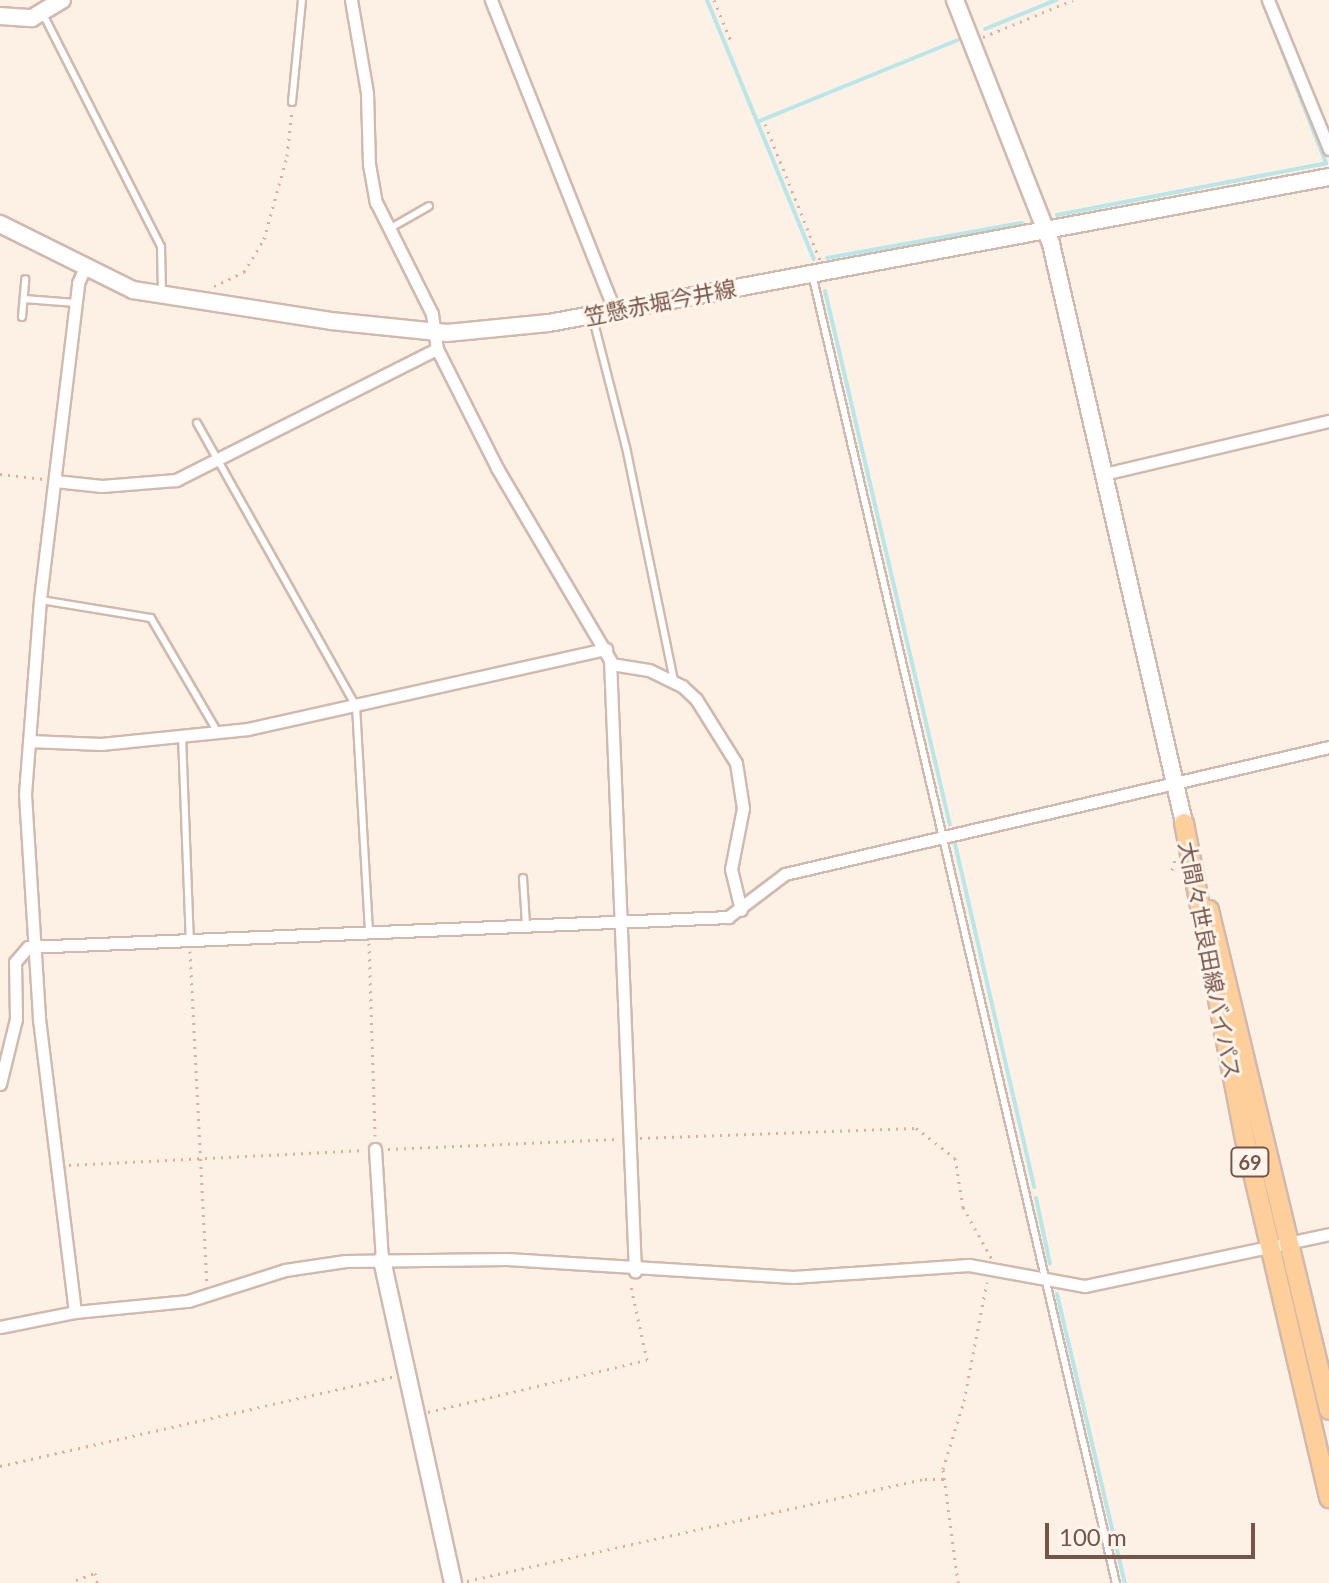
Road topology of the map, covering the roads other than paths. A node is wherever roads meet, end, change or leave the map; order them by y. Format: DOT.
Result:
graph roads {
  1 [pos="62,0"];
  2 [pos="302,0"];
  3 [pos="351,0"];
  4 [pos="491,0"];
  5 [pos="955,0"];
  6 [pos="1268,0"];
  7 [pos="43,14"];
  8 [pos="0,16"];
  9 [pos="292,102"];
  10 [pos="1329,149"];
  11 [pos="1329,177"];
  12 [pos="429,206"];
  13 [pos="0,224"];
  14 [pos="389,229"];
  15 [pos="1047,229"];
  16 [pos="85,267"];
  17 [pos="817,272"];
  18 [pos="25,279"];
  19 [pos="162,295"];
  20 [pos="24,299"];
  21 [pos="76,303"];
  22 [pos="615,311"];
  23 [pos="592,315"];
  24 [pos="22,317"];
  25 [pos="436,341"];
  26 [pos="1329,421"];
  27 [pos="197,423"];
  28 [pos="219,458"];
  29 [pos="1104,474"];
  30 [pos="55,481"];
  31 [pos="40,599"];
  32 [pos="606,649"];
  33 [pos="611,664"];
  34 [pos="674,680"];
  35 [pos="356,706"];
  36 [pos="217,731"];
  37 [pos="182,736"];
  38 [pos="29,741"];
  39 [pos="1329,747"];
  40 [pos="1176,783"];
  41 [pos="1184,823"];
  42 [pos="946,837"];
  43 [pos="523,878"];
  44 [pos="741,910"];
  45 [pos="623,920"];
  46 [pos="526,925"];
  47 [pos="369,932"];
  48 [pos="190,940"];
  49 [pos="35,947"];
  50 [pos="0,1084"];
  51 [pos="375,1149"];
  52 [pos="1329,1234"];
  53 [pos="1292,1242"];
  54 [pos="1271,1247"];
  55 [pos="382,1260"];
  56 [pos="632,1271"];
  57 [pos="1045,1279"];
  58 [pos="75,1312"];
  59 [pos="0,1327"];
  60 [pos="1329,1410"];
  61 [pos="1329,1498"];
  62 [pos="455,1583"];
  63 [pos="1116,1583"];
  1 -- 7 [label="main road"];
  2 -- 9 [label="lane"];
  3 -- 14 [label="street"];
  4 -- 22 [label="street"];
  5 -- 15 [label="main road"];
  6 -- 10 [label="street"];
  7 -- 8 [label="main road"];
  7 -- 19 [label="lane"];
  11 -- 15 [label="main road, 笠懸赤堀今井線"];
  12 -- 14 [label="lane"];
  13 -- 16 [label="main road, 笠懸赤堀今井線"];
  14 -- 25 [label="street"];
  15 -- 17 [label="main road, 笠懸赤堀今井線"];
  15 -- 29 [label="main road"];
  16 -- 19 [label="main road, 笠懸赤堀今井線"];
  16 -- 21 [label="street"];
  17 -- 22 [label="main road, 笠懸赤堀今井線"];
  17 -- 42 [label="lane"];
  18 -- 20 [label="lane"];
  19 -- 25 [label="main road, 笠懸赤堀今井線"];
  20 -- 21 [label="lane"];
  20 -- 24 [label="lane"];
  21 -- 30 [label="street"];
  22 -- 23 [label="main road, 笠懸赤堀今井線"];
  23 -- 25 [label="main road, 笠懸赤堀今井線"];
  23 -- 34 [label="lane"];
  25 -- 28 [label="street"];
  25 -- 32 [label="street"];
  26 -- 29 [label="street"];
  27 -- 28 [label="lane"];
  28 -- 30 [label="street"];
  28 -- 35 [label="lane"];
  29 -- 40 [label="main road"];
  30 -- 31 [label="street"];
  31 -- 36 [label="lane"];
  31 -- 38 [label="street"];
  32 -- 33 [label="street"];
  32 -- 35 [label="street"];
  33 -- 34 [label="street"];
  33 -- 45 [label="street"];
  34 -- 44 [label="street"];
  35 -- 36 [label="street"];
  35 -- 47 [label="lane"];
  36 -- 37 [label="street"];
  37 -- 38 [label="street"];
  37 -- 48 [label="lane"];
  38 -- 49 [label="street"];
  39 -- 40 [label="street"];
  40 -- 41 [label="main road"];
  40 -- 42 [label="street"];
  41 -- 53 [label="main road, 大間々世良田線バイパス / 69"];
  41 -- 54 [label="main road, 大間々世良田線バイパス / 69"];
  42 -- 44 [label="street"];
  42 -- 57 [label="lane"];
  43 -- 46 [label="lane"];
  44 -- 45 [label="street"];
  45 -- 46 [label="street"];
  45 -- 56 [label="street"];
  46 -- 47 [label="street"];
  47 -- 48 [label="street"];
  48 -- 49 [label="street"];
  49 -- 50 [label="street"];
  49 -- 58 [label="street"];
  51 -- 55 [label="street"];
  52 -- 53 [label="street"];
  53 -- 54 [label="street"];
  53 -- 60 [label="main road, 大間々世良田線バイパス / 69"];
  54 -- 57 [label="street"];
  54 -- 61 [label="main road, 大間々世良田線バイパス / 69"];
  55 -- 56 [label="street"];
  55 -- 58 [label="street"];
  55 -- 62 [label="main road"];
  56 -- 57 [label="street"];
  57 -- 63 [label="lane"];
  58 -- 59 [label="street"];
}
